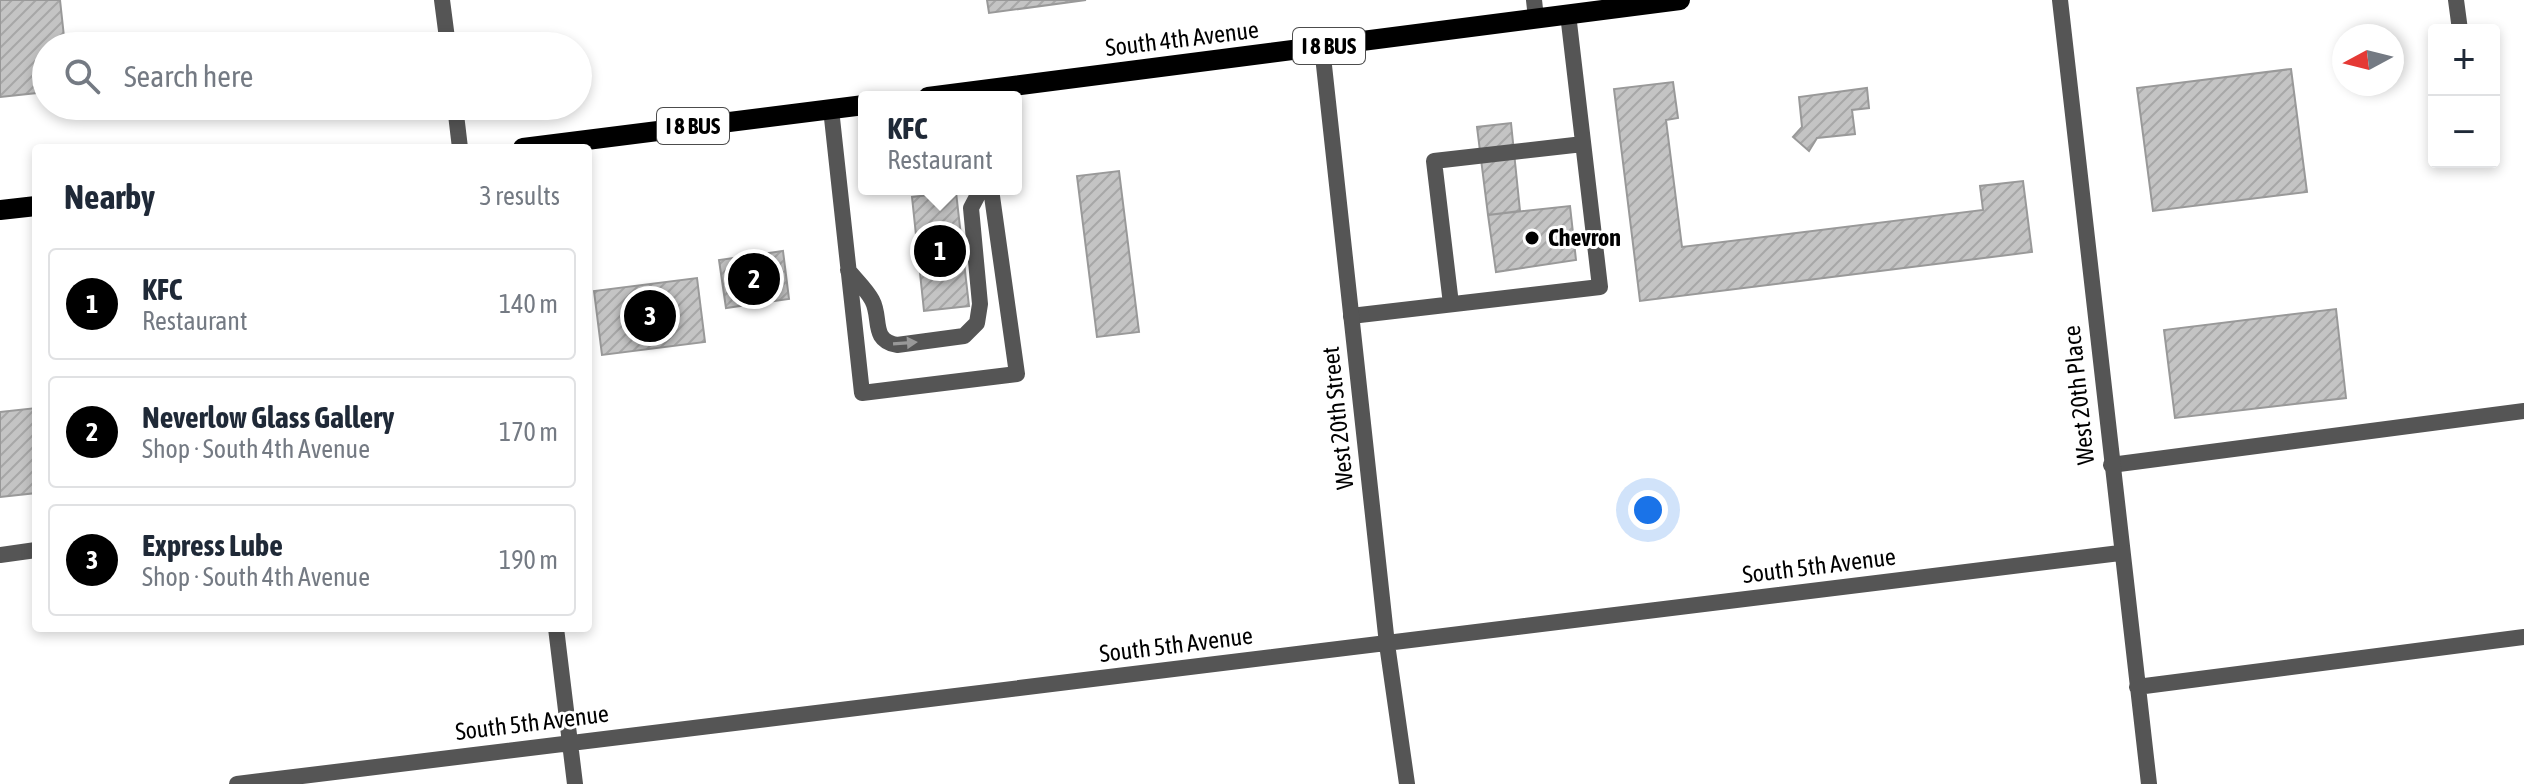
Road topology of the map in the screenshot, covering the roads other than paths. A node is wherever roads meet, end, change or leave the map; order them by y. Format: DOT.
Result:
graph roads {
  1 [pos="442,0"];
  2 [pos="1680,0"];
  3 [pos="2060,0"];
  4 [pos="2456,0"];
  5 [pos="1535,9"];
  6 [pos="1568,14"];
  7 [pos="2459,24"];
  8 [pos="446,32"];
  9 [pos="1322,47"];
  10 [pos="1000,91"];
  11 [pos="858,106"];
  12 [pos="831,109"];
  13 [pos="457,120"];
  14 [pos="460,144"];
  15 [pos="555,144"];
  16 [pos="1583,144"];
  17 [pos="978,195"];
  18 [pos="992,195"];
  19 [pos="32,206"];
  20 [pos="0,210"];
  21 [pos="847,269"];
  22 [pos="1451,304"];
  23 [pos="1351,316"];
  24 [pos="2524,411"];
  25 [pos="2111,465"];
  26 [pos="32,551"];
  27 [pos="2120,553"];
  28 [pos="0,555"];
  29 [pos="556,632"];
  30 [pos="2524,637"];
  31 [pos="1387,644"];
  32 [pos="2137,687"];
  33 [pos="570,743"];
  34 [pos="237,784"];
  35 [pos="575,784"];
  36 [pos="1407,784"];
  37 [pos="2149,784"];
  1 -- 8 [label="street"];
  2 -- 6 [label="main road, South 4th Avenue / I 8 BUS"];
  3 -- 25 [label="street, West 20th Place"];
  4 -- 7 [label="street"];
  5 -- 6 [label="main road, South 4th Avenue / I 8 BUS"];
  5 -- 9 [label="main road, South 4th Avenue / I 8 BUS"];
  6 -- 16 [label="street"];
  9 -- 10 [label="main road, South 4th Avenue / I 8 BUS"];
  9 -- 23 [label="street, West 20th Street"];
  11 -- 12 [label="main road, I 8 BUS"];
  12 -- 15 [label="main road, I 8 BUS"];
  12 -- 21 [label="street"];
  13 -- 14 [label="street"];
  16 -- 22 [label="street"];
  16 -- 22 [label="street"];
  21 -- 17 [label="street, one-way"];
  18 -- 21 [label="street"];
  19 -- 20 [label="main road"];
  22 -- 23 [label="street"];
  23 -- 31 [label="street, West 20th Street"];
  24 -- 25 [label="street"];
  25 -- 27 [label="street, West 20th Place"];
  26 -- 28 [label="street"];
  27 -- 31 [label="street, South 5th Avenue"];
  27 -- 32 [label="street, West 20th Place"];
  29 -- 33 [label="street"];
  30 -- 32 [label="street"];
  31 -- 33 [label="street, South 5th Avenue"];
  31 -- 36 [label="street, West 20th Street"];
  32 -- 37 [label="street, West 20th Place"];
  33 -- 34 [label="street, South 5th Avenue"];
  33 -- 35 [label="street"];
}
